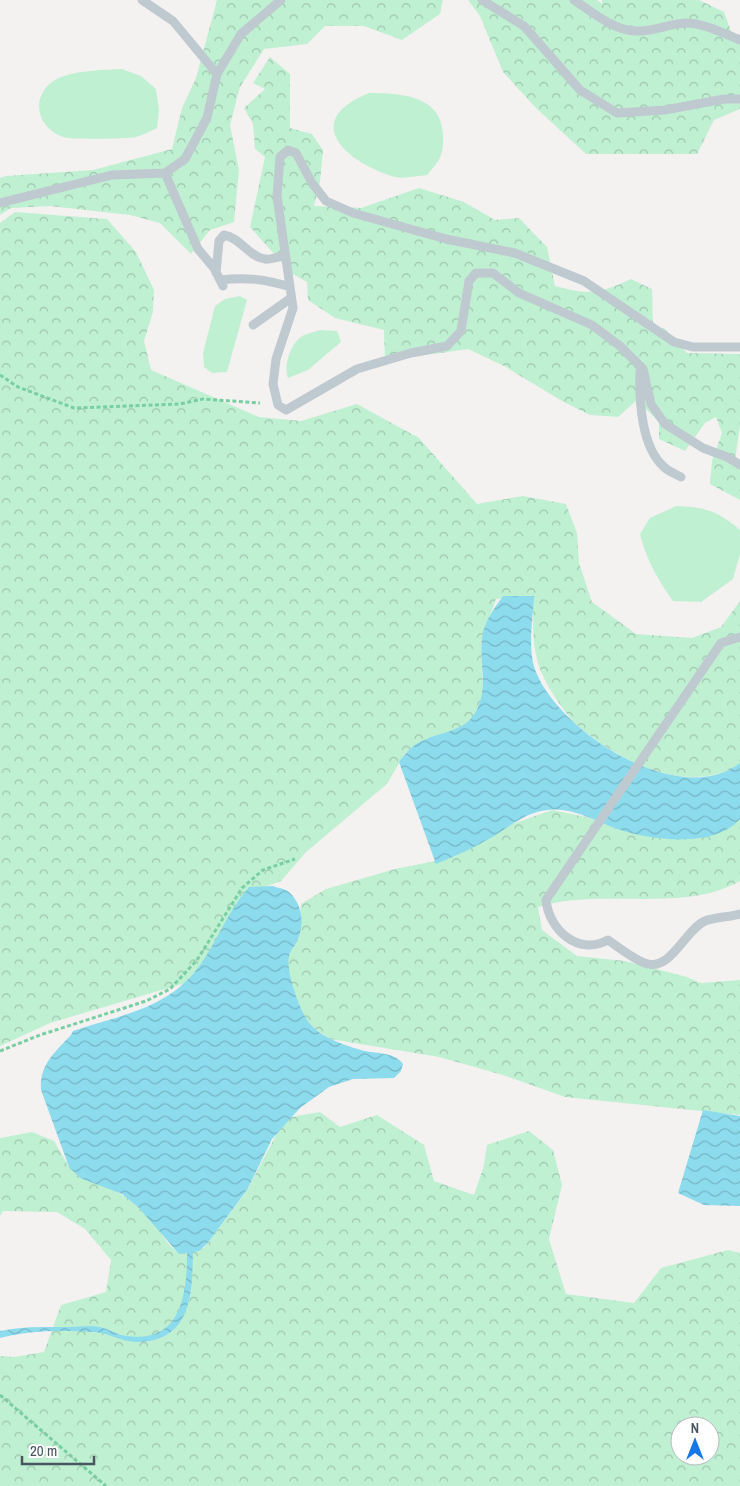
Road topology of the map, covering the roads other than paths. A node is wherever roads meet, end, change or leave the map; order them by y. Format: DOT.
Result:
graph roads {
  1 [pos="142,0"];
  2 [pos="281,0"];
  3 [pos="482,0"];
  4 [pos="574,0"];
  5 [pos="740,40"];
  6 [pos="217,74"];
  7 [pos="740,99"];
  8 [pos="165,173"];
  9 [pos="0,203"];
  10 [pos="285,255"];
  11 [pos="220,280"];
  12 [pos="290,287"];
  13 [pos="292,298"];
  14 [pos="253,325"];
  15 [pos="740,347"];
  16 [pos="640,367"];
  17 [pos="740,465"];
  18 [pos="681,477"];
  19 [pos="740,636"];
  20 [pos="740,914"];
  1 -- 6 [label="lane"];
  2 -- 6 [label="lane"];
  3 -- 7 [label="lane"];
  4 -- 5 [label="lane"];
  6 -- 8 [label="lane"];
  8 -- 9 [label="lane"];
  8 -- 11 [label="lane"];
  10 -- 11 [label="lane"];
  10 -- 12 [label="lane"];
  10 -- 15 [label="lane"];
  11 -- 12 [label="lane"];
  12 -- 13 [label="lane"];
  13 -- 14 [label="lane"];
  13 -- 16 [label="lane"];
  16 -- 17 [label="lane"];
  16 -- 18 [label="lane"];
  19 -- 20 [label="lane"];
}
